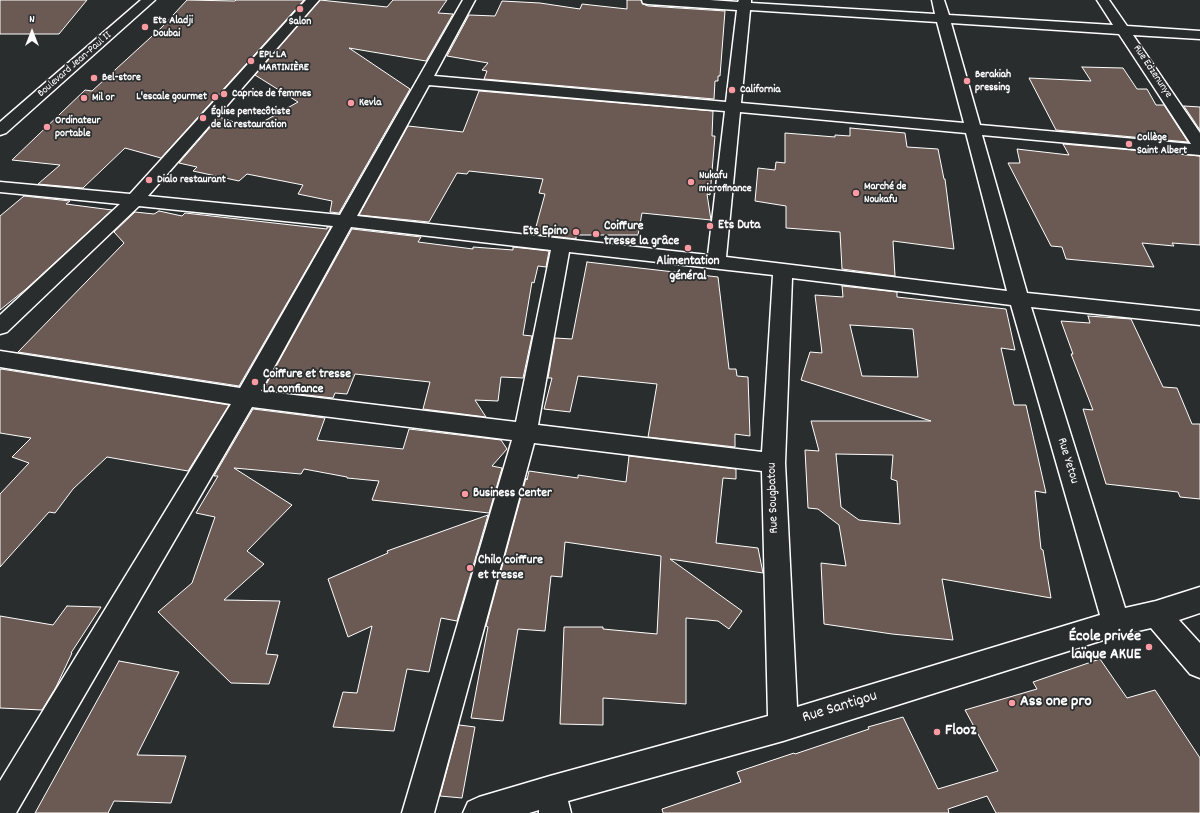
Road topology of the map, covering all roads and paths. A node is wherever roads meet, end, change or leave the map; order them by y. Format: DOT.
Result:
graph roads {
  1 [pos="140,0"];
  2 [pos="149,0"];
  3 [pos="314,0"];
  4 [pos="470,0"];
  5 [pos="655,0"];
  6 [pos="938,0"];
  7 [pos="1103,0"];
  8 [pos="744,3"];
  9 [pos="943,19"];
  10 [pos="1124,30"];
  11 [pos="1200,35"];
  12 [pos="425,80"];
  13 [pos="733,107"];
  14 [pos="0,119"];
  15 [pos="0,130"];
  16 [pos="974,130"];
  17 [pos="1200,145"];
  18 [pos="1200,150"];
  19 [pos="0,187"];
  20 [pos="134,201"];
  21 [pos="345,221"];
  22 [pos="561,245"];
  23 [pos="716,262"];
  24 [pos="783,271"];
  25 [pos="1018,299"];
  26 [pos="1200,318"];
  27 [pos="0,327"];
  28 [pos="0,359"];
  29 [pos="246,398"];
  30 [pos="525,433"];
  31 [pos="773,463"];
  32 [pos="1200,600"];
  33 [pos="1156,614"];
  34 [pos="1116,623"];
  35 [pos="1200,664"];
  36 [pos="783,726"];
  37 [pos="552,802"];
  38 [pos="0,810"];
  39 [pos="418,813"];
  40 [pos="479,813"];
  1 -- 14 [label="street, Boulevard Jean-Paul II"];
  2 -- 15 [label="street, Boulevard Jean-Paul II"];
  3 -- 20 [label="street"];
  4 -- 12 [label="street"];
  5 -- 8 [label="street"];
  6 -- 9 [label="street, Rue Yetou"];
  7 -- 10 [label="street, Rue Edzenunye"];
  8 -- 9 [label="street"];
  8 -- 13 [label="street"];
  9 -- 10 [label="street"];
  9 -- 16 [label="street, Rue Yetou"];
  10 -- 11 [label="street"];
  10 -- 17 [label="street, Rue Edzenunye"];
  12 -- 13 [label="street"];
  12 -- 21 [label="street"];
  13 -- 16 [label="street"];
  13 -- 23 [label="street"];
  16 -- 18 [label="street"];
  16 -- 25 [label="street, Rue Yetou"];
  19 -- 20 [label="street"];
  20 -- 21 [label="street"];
  20 -- 27 [label="street"];
  21 -- 22 [label="street"];
  21 -- 29 [label="street"];
  22 -- 23 [label="street"];
  22 -- 30 [label="street"];
  23 -- 24 [label="street"];
  24 -- 25 [label="street"];
  24 -- 31 [label="street, Rue Sougbatou"];
  25 -- 26 [label="street"];
  25 -- 34 [label="street, Rue Yetou"];
  28 -- 29 [label="street"];
  29 -- 30 [label="street"];
  29 -- 38 [label="street"];
  30 -- 31 [label="street"];
  30 -- 39 [label="street"];
  31 -- 36 [label="street, Rue Sougbatou"];
  32 -- 33 [label="street, Rue Santigou"];
  33 -- 34 [label="street, Rue Santigou"];
  33 -- 35 [label="street"];
  34 -- 36 [label="street, Rue Santigou"];
  36 -- 37 [label="street, Rue Santigou"];
  37 -- 40 [label="street, Rue Santigou"];
}
